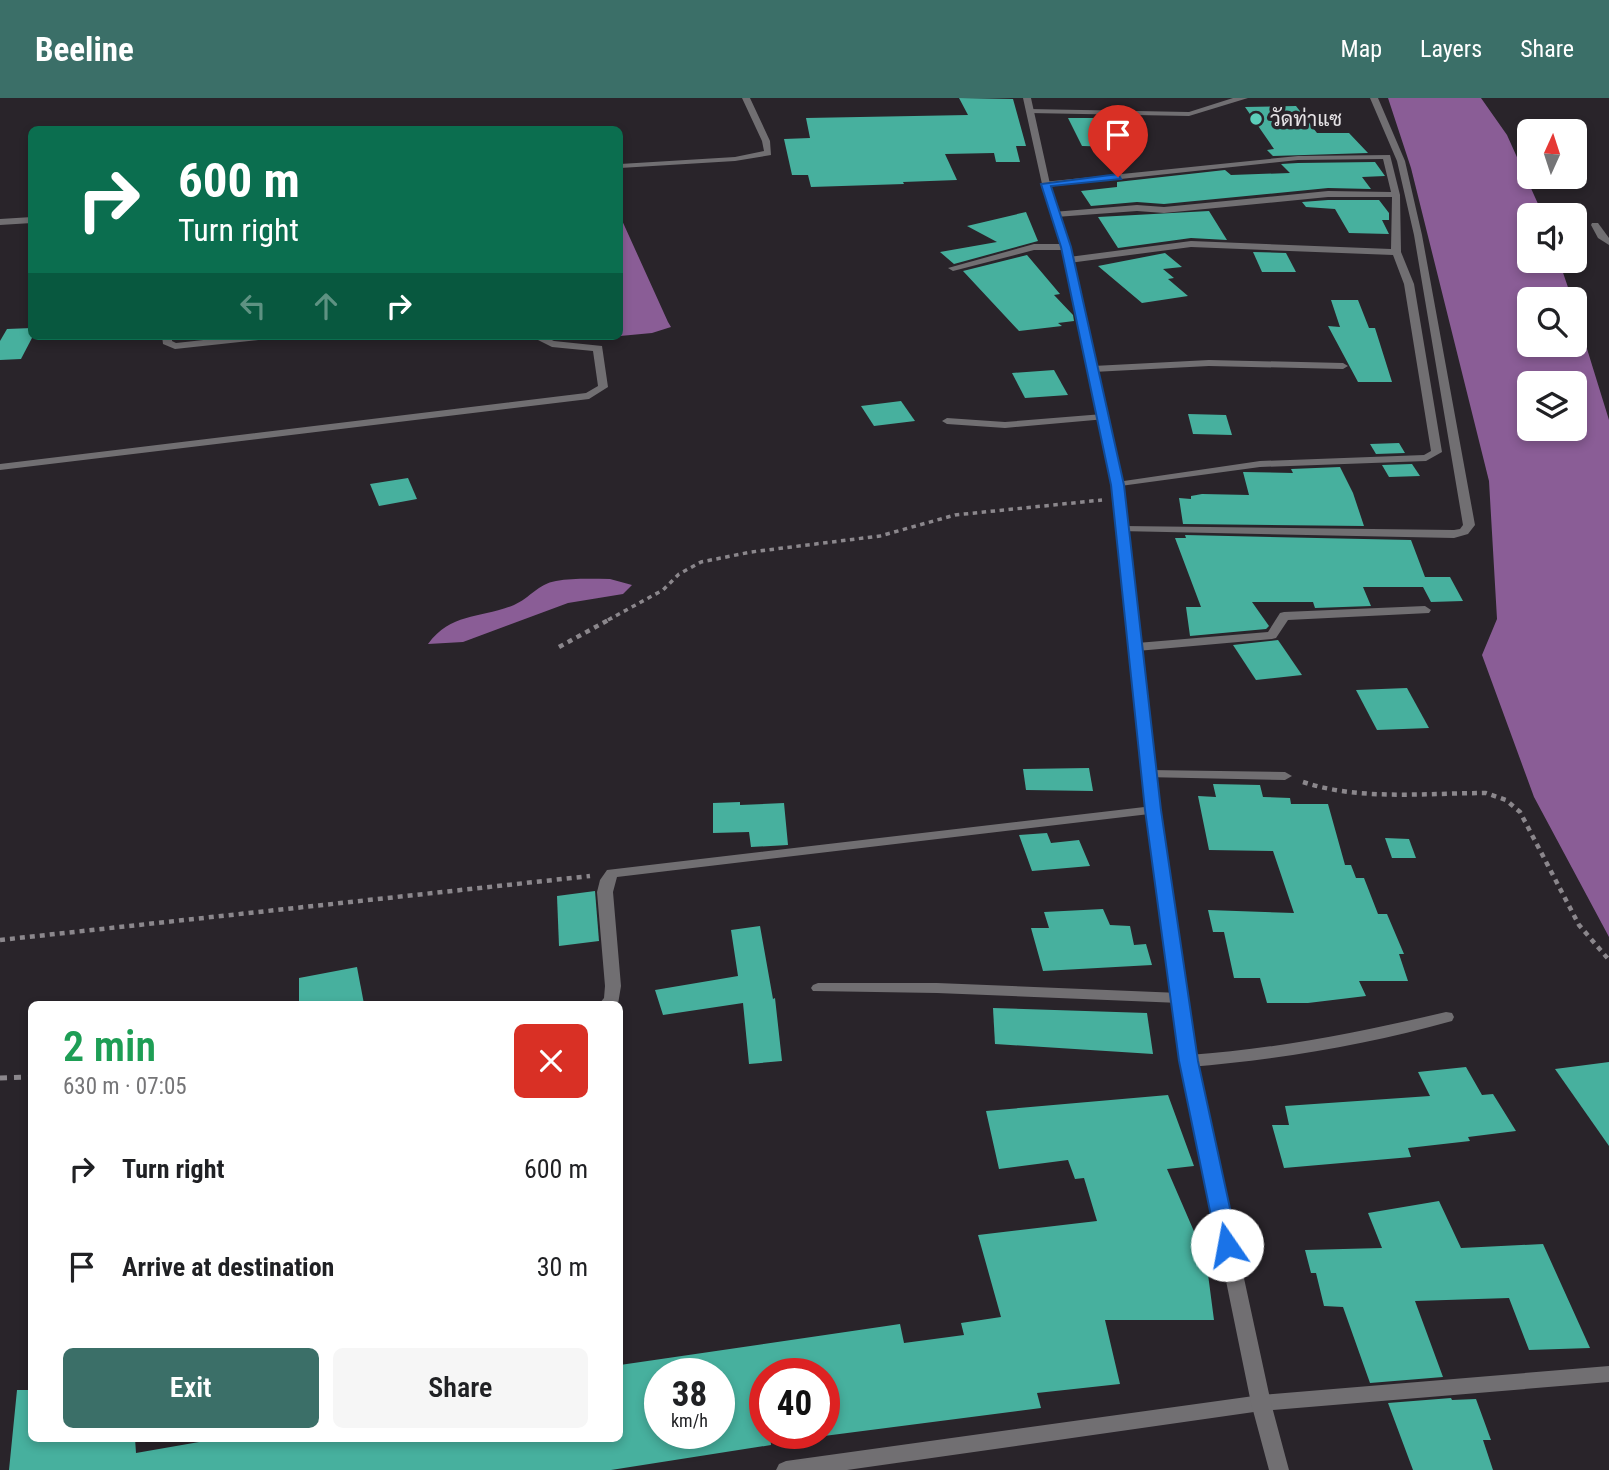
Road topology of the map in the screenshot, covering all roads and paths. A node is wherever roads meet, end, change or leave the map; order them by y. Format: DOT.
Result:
graph roads {
  1 [pos="746,98"];
  2 [pos="1027,98"];
  3 [pos="1245,98"];
  4 [pos="1374,98"];
  5 [pos="1215,102"];
  6 [pos="1029,111"];
  7 [pos="623,166"];
  8 [pos="1046,184"];
  9 [pos="1396,195"];
  10 [pos="1056,214"];
  11 [pos="28,220"];
  12 [pos="0,222"];
  13 [pos="1595,225"];
  14 [pos="1609,242"];
  15 [pos="1066,247"];
  16 [pos="1396,252"];
  17 [pos="1069,260"];
  18 [pos="953,268"];
  19 [pos="167,340"];
  20 [pos="230,340"];
  21 [pos="544,340"];
  22 [pos="1343,366"];
  23 [pos="1093,369"];
  24 [pos="1103,416"];
  25 [pos="947,421"];
  26 [pos="0,467"];
  27 [pos="1118,492"];
  28 [pos="1123,528"];
  29 [pos="1425,610"];
  30 [pos="559,647"];
  31 [pos="1136,647"];
  32 [pos="1149,774"];
  33 [pos="1285,776"];
  34 [pos="1153,810"];
  35 [pos="612,873"];
  36 [pos="0,940"];
  37 [pos="1609,960"];
  38 [pos="818,988"];
  39 [pos="1180,998"];
  40 [pos="612,1001"];
  41 [pos="1446,1017"];
  42 [pos="1189,1061"];
  43 [pos="28,1076"];
  44 [pos="0,1078"];
  45 [pos="1609,1374"];
  46 [pos="1261,1403"];
  47 [pos="786,1470"];
  48 [pos="1279,1470"];
  1 -- 7 [label="street"];
  2 -- 6 [label="street"];
  3 -- 5 [label="lane"];
  4 -- 28 [label="street"];
  5 -- 6 [label="lane"];
  6 -- 8 [label="street"];
  8 -- 9 [label="street"];
  8 -- 10 [label="street"];
  9 -- 10 [label="street"];
  9 -- 16 [label="street"];
  10 -- 15 [label="street"];
  11 -- 12 [label="street"];
  13 -- 14 [label="street"];
  15 -- 17 [label="street"];
  15 -- 18 [label="street"];
  16 -- 17 [label="street"];
  16 -- 27 [label="street"];
  17 -- 23 [label="street"];
  19 -- 20 [label="street"];
  21 -- 26 [label="street"];
  22 -- 23 [label="street"];
  23 -- 24 [label="street"];
  24 -- 25 [label="lane"];
  24 -- 27 [label="street"];
  27 -- 28 [label="street"];
  27 -- 30 [label="path"];
  28 -- 31 [label="street"];
  29 -- 31 [label="street"];
  31 -- 32 [label="street"];
  32 -- 33 [label="street"];
  32 -- 34 [label="street"];
  33 -- 37 [label="path"];
  34 -- 35 [label="street"];
  34 -- 39 [label="street"];
  35 -- 36 [label="path"];
  35 -- 40 [label="street"];
  38 -- 39 [label="lane"];
  39 -- 42 [label="street"];
  41 -- 42 [label="street"];
  42 -- 46 [label="street"];
  43 -- 44 [label="path"];
  45 -- 46 [label="street"];
  46 -- 47 [label="street"];
  46 -- 48 [label="street"];
}
